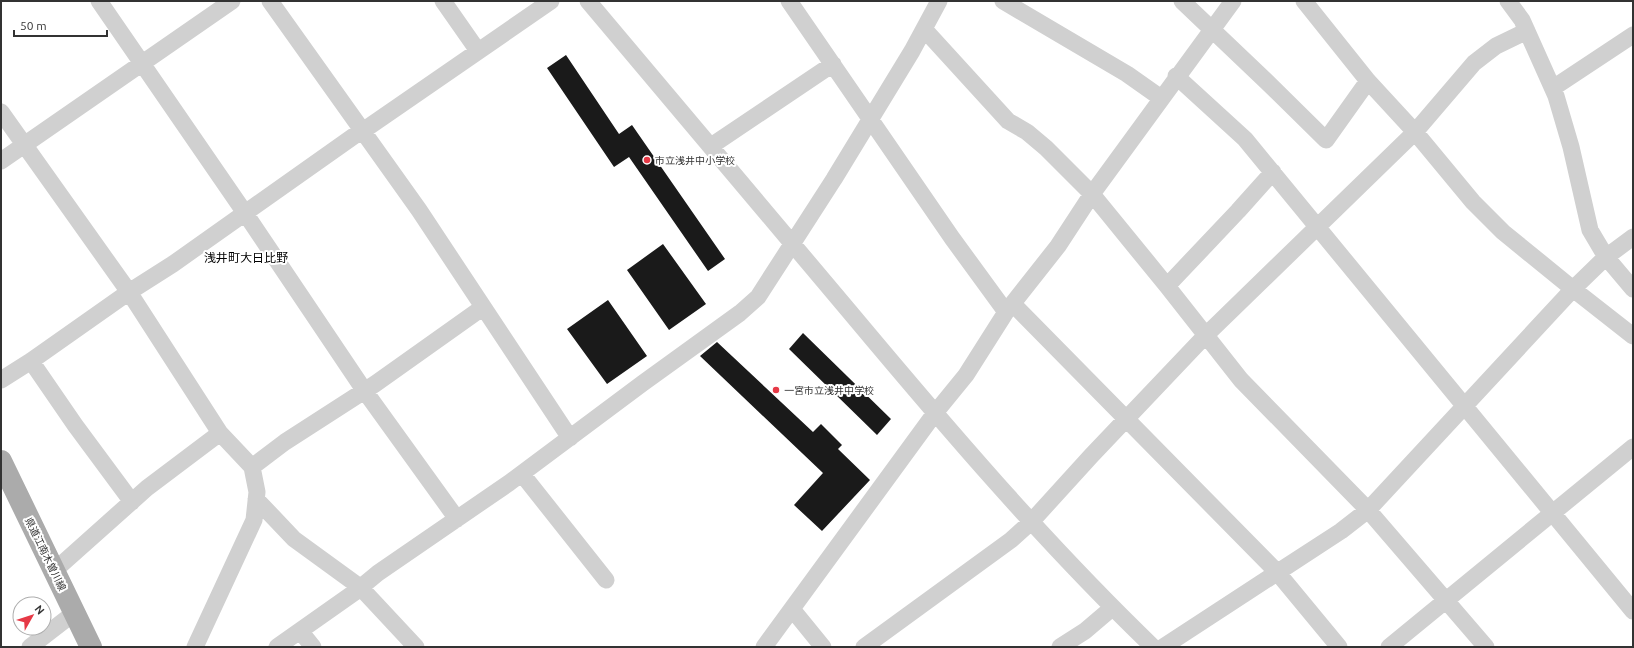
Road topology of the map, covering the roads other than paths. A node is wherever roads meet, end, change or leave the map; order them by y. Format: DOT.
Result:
graph roads {
  1 [pos="99,1"];
  2 [pos="232,1"];
  3 [pos="270,1"];
  4 [pos="443,1"];
  5 [pos="550,1"];
  6 [pos="588,1"];
  7 [pos="789,1"];
  8 [pos="939,1"];
  9 [pos="1003,1"];
  10 [pos="1182,1"];
  11 [pos="1233,1"];
  12 [pos="1304,1"];
  13 [pos="1508,1"];
  14 [pos="924,29"];
  15 [pos="1212,30"];
  16 [pos="1527,31"];
  17 [pos="1633,35"];
  18 [pos="478,51"];
  19 [pos="143,64"];
  20 [pos="833,64"];
  21 [pos="1176,76"];
  22 [pos="1368,81"];
  23 [pos="1553,88"];
  24 [pos="1161,98"];
  25 [pos="1,112"];
  26 [pos="871,118"];
  27 [pos="361,131"];
  28 [pos="1415,132"];
  29 [pos="23,146"];
  30 [pos="711,146"];
  31 [pos="1,161"];
  32 [pos="1272,172"];
  33 [pos="1092,194"];
  34 [pos="245,213"];
  35 [pos="1318,228"];
  36 [pos="1633,237"];
  37 [pos="792,244"];
  38 [pos="1606,257"];
  39 [pos="1167,286"];
  40 [pos="1573,289"];
  41 [pos="1633,290"];
  42 [pos="129,292"];
  43 [pos="482,308"];
  44 [pos="1009,308"];
  45 [pos="1206,336"];
  46 [pos="1633,336"];
  47 [pos="31,361"];
  48 [pos="1,380"];
  49 [pos="364,390"];
  50 [pos="1464,405"];
  51 [pos="935,414"];
  52 [pos="1126,420"];
  53 [pos="220,433"];
  54 [pos="570,438"];
  55 [pos="1633,447"];
  56 [pos="1,461"];
  57 [pos="252,467"];
  58 [pos="522,474"];
  59 [pos="256,499"];
  60 [pos="132,502"];
  61 [pos="1368,510"];
  62 [pos="1552,514"];
  63 [pos="457,519"];
  64 [pos="1031,522"];
  65 [pos="54,571"];
  66 [pos="1277,572"];
  67 [pos="606,580"];
  68 [pos="360,587"];
  69 [pos="1447,601"];
  70 [pos="1112,608"];
  71 [pos="792,609"];
  72 [pos="1633,611"];
  73 [pos="74,612"];
  74 [pos="301,632"];
  75 [pos="30,647"];
  76 [pos="91,647"];
  77 [pos="195,647"];
  78 [pos="277,647"];
  79 [pos="313,647"];
  80 [pos="416,647"];
  81 [pos="764,647"];
  82 [pos="823,647"];
  83 [pos="864,647"];
  84 [pos="1060,647"];
  85 [pos="1153,647"];
  86 [pos="1163,647"];
  87 [pos="1339,647"];
  88 [pos="1389,647"];
  89 [pos="1486,647"];
  1 -- 19 [label="street"];
  2 -- 19 [label="street"];
  3 -- 27 [label="street"];
  4 -- 18 [label="street"];
  5 -- 18 [label="street"];
  6 -- 30 [label="street"];
  7 -- 20 [label="street"];
  8 -- 14 [label="street"];
  9 -- 24 [label="street"];
  10 -- 15 [label="street"];
  11 -- 15 [label="street"];
  12 -- 22 [label="street"];
  13 -- 16 [label="street"];
  14 -- 26 [label="street"];
  14 -- 33 [label="street"];
  15 -- 21 [label="street"];
  15 -- 22 [label="street"];
  16 -- 23 [label="street"];
  16 -- 28 [label="street"];
  17 -- 23 [label="street"];
  18 -- 27 [label="street"];
  19 -- 29 [label="street"];
  19 -- 34 [label="street"];
  20 -- 26 [label="street"];
  20 -- 30 [label="street"];
  21 -- 24 [label="street"];
  21 -- 32 [label="street"];
  22 -- 28 [label="street"];
  23 -- 38 [label="street"];
  24 -- 33 [label="street"];
  25 -- 29 [label="street"];
  26 -- 37 [label="street"];
  26 -- 44 [label="street"];
  27 -- 34 [label="street"];
  27 -- 43 [label="street"];
  28 -- 35 [label="street"];
  28 -- 40 [label="street"];
  29 -- 31 [label="street"];
  29 -- 42 [label="street"];
  30 -- 37 [label="street"];
  32 -- 35 [label="street"];
  32 -- 39 [label="street"];
  33 -- 39 [label="street"];
  33 -- 44 [label="street"];
  34 -- 42 [label="street"];
  34 -- 49 [label="street"];
  35 -- 45 [label="street"];
  35 -- 50 [label="street"];
  36 -- 38 [label="street"];
  37 -- 51 [label="street"];
  37 -- 54 [label="street"];
  38 -- 40 [label="street"];
  38 -- 41 [label="street"];
  39 -- 45 [label="street"];
  40 -- 46 [label="street"];
  40 -- 50 [label="street"];
  42 -- 47 [label="street"];
  42 -- 53 [label="street"];
  43 -- 49 [label="street"];
  43 -- 54 [label="street"];
  44 -- 51 [label="street"];
  44 -- 52 [label="street"];
  45 -- 52 [label="street"];
  45 -- 61 [label="street"];
  47 -- 48 [label="street"];
  47 -- 60 [label="street"];
  49 -- 57 [label="street"];
  49 -- 63 [label="street"];
  50 -- 61 [label="street"];
  50 -- 62 [label="street"];
  51 -- 64 [label="street"];
  51 -- 71 [label="street"];
  52 -- 64 [label="street"];
  52 -- 66 [label="street"];
  53 -- 57 [label="street"];
  53 -- 60 [label="street"];
  54 -- 58 [label="street"];
  55 -- 62 [label="street"];
  56 -- 65 [label="main road, 県道江南木曽川線"];
  57 -- 59 [label="street"];
  58 -- 63 [label="street"];
  58 -- 67 [label="street"];
  59 -- 68 [label="street"];
  59 -- 77 [label="street"];
  60 -- 65 [label="street"];
  61 -- 66 [label="street"];
  61 -- 69 [label="street"];
  62 -- 69 [label="street"];
  62 -- 72 [label="street"];
  63 -- 68 [label="street"];
  64 -- 70 [label="street"];
  64 -- 83 [label="street"];
  65 -- 73 [label="main road, 県道江南木曽川線"];
  66 -- 86 [label="street"];
  66 -- 87 [label="street"];
  68 -- 74 [label="street"];
  68 -- 80 [label="street"];
  69 -- 88 [label="street"];
  69 -- 89 [label="street"];
  70 -- 84 [label="street"];
  70 -- 85 [label="street"];
  71 -- 81 [label="street"];
  71 -- 82 [label="street"];
  73 -- 75 [label="street"];
  73 -- 76 [label="main road, 県道江南木曽川線"];
  74 -- 78 [label="street"];
  74 -- 79 [label="street"];
}
